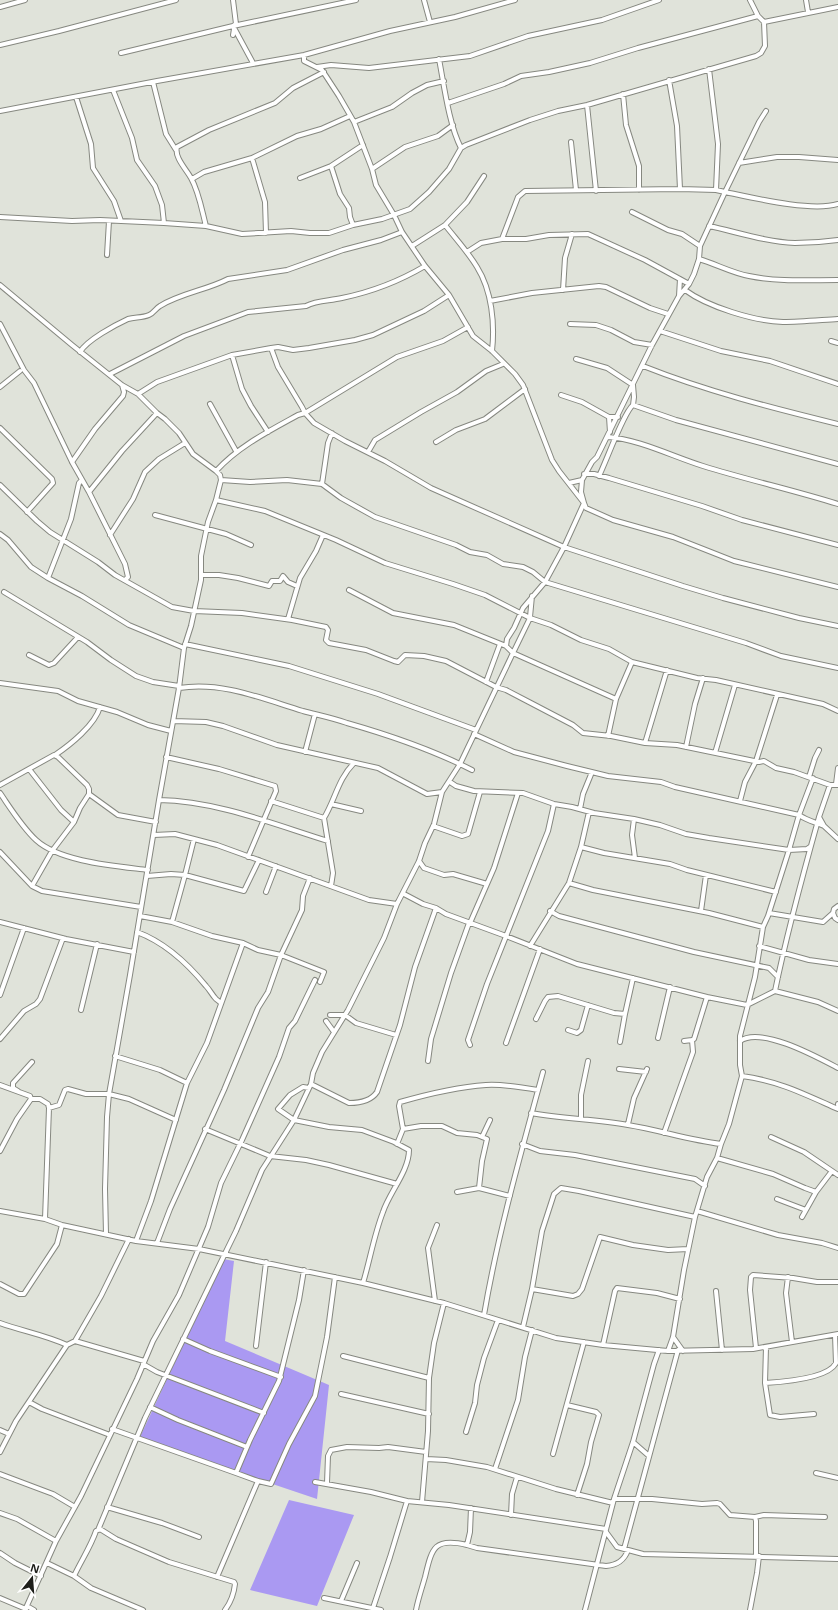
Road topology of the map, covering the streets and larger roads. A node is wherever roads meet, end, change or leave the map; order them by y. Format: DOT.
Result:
graph roads {
  1 [pos="25,0"];
  2 [pos="176,0"];
  3 [pos="233,0"];
  4 [pos="356,0"];
  5 [pos="424,0"];
  6 [pos="515,0"];
  7 [pos="659,0"];
  8 [pos="750,0"];
  9 [pos="806,0"];
  10 [pos="0,7"];
  11 [pos="838,7"];
  12 [pos="808,12"];
  13 [pos="758,16"];
  14 [pos="430,22"];
  15 [pos="764,22"];
  16 [pos="232,26"];
  17 [pos="233,35"];
  18 [pos="0,45"];
  19 [pos="121,54"];
  20 [pos="304,55"];
  21 [pos="439,59"];
  22 [pos="253,63"];
  23 [pos="317,67"];
  24 [pos="709,69"];
  25 [pos="324,72"];
  26 [pos="669,80"];
  27 [pos="444,81"];
  28 [pos="153,82"];
  29 [pos="113,90"];
  30 [pos="623,94"];
  31 [pos="76,96"];
  32 [pos="448,103"];
  33 [pos="587,105"];
  34 [pos="0,111"];
  35 [pos="766,111"];
  36 [pos="350,116"];
  37 [pos="354,122"];
  38 [pos="453,124"];
  39 [pos="571,142"];
  40 [pos="363,145"];
  41 [pos="461,148"];
  42 [pos="176,150"];
  43 [pos="252,158"];
  44 [pos="838,160"];
  45 [pos="739,163"];
  46 [pos="331,166"];
  47 [pos="372,170"];
  48 [pos="484,176"];
  49 [pos="300,178"];
  50 [pos="192,180"];
  51 [pos="680,189"];
  52 [pos="576,190"];
  53 [pos="639,190"];
  54 [pos="716,190"];
  55 [pos="596,191"];
  56 [pos="725,192"];
  57 [pos="838,204"];
  58 [pos="632,212"];
  59 [pos="394,215"];
  60 [pos="0,217"];
  61 [pos="109,221"];
  62 [pos="120,221"];
  63 [pos="164,223"];
  64 [pos="353,225"];
  65 [pos="445,225"];
  66 [pos="206,226"];
  67 [pos="709,226"];
  68 [pos="402,232"];
  69 [pos="266,233"];
  70 [pos="572,234"];
  71 [pos="502,239"];
  72 [pos="838,240"];
  73 [pos="412,246"];
  74 [pos="700,246"];
  75 [pos="467,252"];
  76 [pos="107,255"];
  77 [pos="699,259"];
  78 [pos="425,266"];
  79 [pos="680,280"];
  80 [pos="838,280"];
  81 [pos="689,284"];
  82 [pos="0,285"];
  83 [pos="563,290"];
  84 [pos="685,290"];
  85 [pos="449,295"];
  86 [pos="679,296"];
  87 [pos="490,301"];
  88 [pos="668,314"];
  89 [pos="838,319"];
  90 [pos="0,324"];
  91 [pos="570,324"];
  92 [pos="468,327"];
  93 [pos="660,331"];
  94 [pos="831,341"];
  95 [pos="838,343"];
  96 [pos="652,345"];
  97 [pos="271,348"];
  98 [pos="492,351"];
  99 [pos="80,352"];
  100 [pos="232,355"];
  101 [pos="576,359"];
  102 [pos="503,364"];
  103 [pos="643,366"];
  104 [pos="20,371"];
  105 [pos="110,374"];
  106 [pos="838,384"];
  107 [pos="122,385"];
  108 [pos="632,385"];
  109 [pos="0,387"];
  110 [pos="525,389"];
  111 [pos="138,394"];
  112 [pos="561,395"];
  113 [pos="210,404"];
  114 [pos="633,405"];
  115 [pos="157,413"];
  116 [pos="305,413"];
  117 [pos="609,417"];
  118 [pos="618,417"];
  119 [pos="838,424"];
  120 [pos="0,428"];
  121 [pos="268,432"];
  122 [pos="332,433"];
  123 [pos="609,435"];
  124 [pos="616,438"];
  125 [pos="436,442"];
  126 [pos="185,443"];
  127 [pos="236,451"];
  128 [pos="368,452"];
  129 [pos="72,462"];
  130 [pos="838,464"];
  131 [pos="216,471"];
  132 [pos="584,474"];
  133 [pos="599,476"];
  134 [pos="81,480"];
  135 [pos="221,480"];
  136 [pos="582,480"];
  137 [pos="569,483"];
  138 [pos="322,484"];
  139 [pos="0,485"];
  140 [pos="89,492"];
  141 [pos="216,500"];
  142 [pos="584,503"];
  143 [pos="838,504"];
  144 [pos="27,512"];
  145 [pos="155,515"];
  146 [pos="207,529"];
  147 [pos="0,534"];
  148 [pos="110,535"];
  149 [pos="322,535"];
  150 [pos="251,545"];
  151 [pos="838,545"];
  152 [pos="564,547"];
  153 [pos="201,575"];
  154 [pos="48,578"];
  155 [pos="125,580"];
  156 [pos="545,582"];
  157 [pos="297,586"];
  158 [pos="838,587"];
  159 [pos="349,590"];
  160 [pos="4,592"];
  161 [pos="532,596"];
  162 [pos="532,603"];
  163 [pos="523,608"];
  164 [pos="194,611"];
  165 [pos="521,613"];
  166 [pos="530,617"];
  167 [pos="288,619"];
  168 [pos="838,626"];
  169 [pos="78,637"];
  170 [pos="500,644"];
  171 [pos="185,646"];
  172 [pos="506,646"];
  173 [pos="513,653"];
  174 [pos="29,655"];
  175 [pos="632,662"];
  176 [pos="838,668"];
  177 [pos="667,670"];
  178 [pos="703,678"];
  179 [pos="486,682"];
  180 [pos="0,683"];
  181 [pos="735,685"];
  182 [pos="179,687"];
  183 [pos="496,687"];
  184 [pos="777,695"];
  185 [pos="616,699"];
  186 [pos="100,707"];
  187 [pos="838,711"];
  188 [pos="315,714"];
  189 [pos="173,721"];
  190 [pos="171,731"];
  191 [pos="475,732"];
  192 [pos="608,736"];
  193 [pos="645,743"];
  194 [pos="686,747"];
  195 [pos="819,750"];
  196 [pos="305,752"];
  197 [pos="715,753"];
  198 [pos="55,755"];
  199 [pos="166,757"];
  200 [pos="756,761"];
  201 [pos="354,763"];
  202 [pos="460,764"];
  203 [pos="838,768"];
  204 [pos="29,769"];
  205 [pos="472,770"];
  206 [pos="592,772"];
  207 [pos="811,778"];
  208 [pos="450,782"];
  209 [pos="837,784"];
  210 [pos="830,785"];
  211 [pos="0,786"];
  212 [pos="442,792"];
  213 [pos="480,792"];
  214 [pos="0,793"];
  215 [pos="518,793"];
  216 [pos="89,794"];
  217 [pos="159,800"];
  218 [pos="740,801"];
  219 [pos="271,802"];
  220 [pos="331,804"];
  221 [pos="554,804"];
  222 [pos="580,809"];
  223 [pos="361,811"];
  224 [pos="589,812"];
  225 [pos="798,815"];
  226 [pos="819,817"];
  227 [pos="324,818"];
  228 [pos="634,819"];
  229 [pos="264,821"];
  230 [pos="74,822"];
  231 [pos="156,822"];
  232 [pos="818,823"];
  233 [pos="433,826"];
  234 [pos="824,826"];
  235 [pos="154,835"];
  236 [pos="194,839"];
  237 [pos="838,839"];
  238 [pos="328,841"];
  239 [pos="581,847"];
  240 [pos="810,847"];
  241 [pos="789,850"];
  242 [pos="0,852"];
  243 [pos="52,852"];
  244 [pos="248,857"];
  245 [pos="635,858"];
  246 [pos="259,860"];
  247 [pos="419,861"];
  248 [pos="276,866"];
  249 [pos="148,870"];
  250 [pos="185,875"];
  251 [pos="706,875"];
  252 [pos="147,876"];
  253 [pos="310,878"];
  254 [pos="569,883"];
  255 [pos="487,884"];
  256 [pos="32,886"];
  257 [pos="331,886"];
  258 [pos="266,892"];
  259 [pos="776,892"];
  260 [pos="404,894"];
  261 [pos="397,904"];
  262 [pos="838,906"];
  263 [pos="141,907"];
  264 [pos="436,908"];
  265 [pos="550,911"];
  266 [pos="701,911"];
  267 [pos="769,913"];
  268 [pos="833,914"];
  269 [pos="140,916"];
  270 [pos="793,916"];
  271 [pos="838,920"];
  272 [pos="0,922"];
  273 [pos="172,922"];
  274 [pos="470,923"];
  275 [pos="762,927"];
  276 [pos="24,928"];
  277 [pos="137,932"];
  278 [pos="506,936"];
  279 [pos="63,938"];
  280 [pos="243,943"];
  281 [pos="97,944"];
  282 [pos="530,946"];
  283 [pos="759,946"];
  284 [pos="540,949"];
  285 [pos="134,952"];
  286 [pos="783,953"];
  287 [pos="281,955"];
  288 [pos="838,964"];
  289 [pos="757,967"];
  290 [pos="778,977"];
  291 [pos="633,978"];
  292 [pos="670,987"];
  293 [pos="775,991"];
  294 [pos="0,995"];
  295 [pos="707,997"];
  296 [pos="221,1002"];
  297 [pos="588,1005"];
  298 [pos="747,1005"];
  299 [pos="81,1010"];
  300 [pos="838,1011"];
  301 [pos="625,1014"];
  302 [pos="330,1015"];
  303 [pos="345,1015"];
  304 [pos="536,1019"];
  305 [pos="326,1021"];
  306 [pos="568,1030"];
  307 [pos="334,1032"];
  308 [pos="396,1035"];
  309 [pos="658,1038"];
  310 [pos="0,1039"];
  311 [pos="692,1040"];
  312 [pos="684,1041"];
  313 [pos="740,1041"];
  314 [pos="620,1042"];
  315 [pos="506,1043"];
  316 [pos="470,1045"];
  317 [pos="115,1056"];
  318 [pos="428,1061"];
  319 [pos="588,1061"];
  320 [pos="32,1062"];
  321 [pos="838,1068"];
  322 [pos="619,1069"];
  323 [pos="543,1072"];
  324 [pos="742,1076"];
  325 [pos="187,1083"];
  326 [pos="311,1084"];
  327 [pos="0,1085"];
  328 [pos="309,1088"];
  329 [pos="538,1090"];
  330 [pos="18,1091"];
  331 [pos="109,1094"];
  332 [pos="31,1099"];
  333 [pos="49,1108"];
  334 [pos="838,1109"];
  335 [pos="531,1113"];
  336 [pos="582,1119"];
  337 [pos="176,1120"];
  338 [pos="294,1120"];
  339 [pos="490,1120"];
  340 [pos="628,1124"];
  341 [pos="205,1129"];
  342 [pos="403,1129"];
  343 [pos="664,1133"];
  344 [pos="482,1136"];
  345 [pos="771,1136"];
  346 [pos="240,1143"];
  347 [pos="397,1144"];
  348 [pos="522,1144"];
  349 [pos="721,1144"];
  350 [pos="0,1151"];
  351 [pos="270,1156"];
  352 [pos="717,1158"];
  353 [pos="832,1171"];
  354 [pos="838,1175"];
  355 [pos="398,1184"];
  356 [pos="705,1186"];
  357 [pos="479,1188"];
  358 [pos="457,1192"];
  359 [pos="816,1192"];
  360 [pos="510,1196"];
  361 [pos="777,1199"];
  362 [pos="806,1210"];
  363 [pos="0,1211"];
  364 [pos="697,1211"];
  365 [pos="695,1217"];
  366 [pos="802,1218"];
  367 [pos="45,1219"];
  368 [pos="62,1225"];
  369 [pos="437,1225"];
  370 [pos="106,1234"];
  371 [pos="129,1239"];
  372 [pos="136,1241"];
  373 [pos="158,1243"];
  374 [pos="838,1248"];
  375 [pos="199,1249"];
  376 [pos="688,1249"];
  377 [pos="225,1254"];
  378 [pos="266,1262"];
  379 [pos="304,1270"];
  380 [pos="335,1277"];
  381 [pos="788,1278"];
  382 [pos="838,1282"];
  383 [pos="363,1283"];
  384 [pos="0,1284"];
  385 [pos="532,1289"];
  386 [pos="716,1291"];
  387 [pos="680,1299"];
  388 [pos="435,1301"];
  389 [pos="444,1303"];
  390 [pos="484,1315"];
  391 [pos="498,1320"];
  392 [pos="0,1325"];
  393 [pos="523,1327"];
  394 [pos="532,1330"];
  395 [pos="836,1334"];
  396 [pos="673,1337"];
  397 [pos="183,1339"];
  398 [pos="75,1341"];
  399 [pos="584,1342"];
  400 [pos="792,1342"];
  401 [pos="67,1345"];
  402 [pos="603,1345"];
  403 [pos="256,1346"];
  404 [pos="766,1347"];
  405 [pos="756,1348"];
  406 [pos="659,1350"];
  407 [pos="678,1350"];
  408 [pos="722,1350"];
  409 [pos="668,1351"];
  410 [pos="683,1351"];
  411 [pos="343,1356"];
  412 [pos="144,1363"];
  413 [pos="166,1375"];
  414 [pos="281,1377"];
  415 [pos="429,1378"];
  416 [pos="765,1384"];
  417 [pos="341,1394"];
  418 [pos="29,1402"];
  419 [pos="567,1405"];
  420 [pos="150,1407"];
  421 [pos="264,1413"];
  422 [pos="429,1414"];
  423 [pos="814,1414"];
  424 [pos="112,1429"];
  425 [pos="0,1430"];
  426 [pos="466,1432"];
  427 [pos="9,1434"];
  428 [pos="110,1435"];
  429 [pos="137,1438"];
  430 [pos="633,1442"];
  431 [pos="247,1447"];
  432 [pos="0,1452"];
  433 [pos="426,1452"];
  434 [pos="553,1454"];
  435 [pos="649,1456"];
  436 [pos="426,1459"];
  437 [pos="495,1469"];
  438 [pos="236,1473"];
  439 [pos="816,1473"];
  440 [pos="0,1474"];
  441 [pos="517,1477"];
  442 [pos="838,1478"];
  443 [pos="258,1481"];
  444 [pos="315,1482"];
  445 [pos="327,1483"];
  446 [pos="577,1495"];
  447 [pos="638,1498"];
  448 [pos="407,1501"];
  449 [pos="613,1501"];
  450 [pos="422,1502"];
  451 [pos="75,1507"];
  452 [pos="107,1507"];
  453 [pos="471,1508"];
  454 [pos="0,1513"];
  455 [pos="511,1515"];
  456 [pos="755,1517"];
  457 [pos="825,1517"];
  458 [pos="98,1530"];
  459 [pos="606,1531"];
  460 [pos="199,1537"];
  461 [pos="56,1540"];
  462 [pos="467,1545"];
  463 [pos="626,1550"];
  464 [pos="0,1553"];
  465 [pos="758,1556"];
  466 [pos="838,1559"];
  467 [pos="47,1563"];
  468 [pos="358,1563"];
  469 [pos="596,1565"];
  470 [pos="41,1576"];
  471 [pos="74,1576"];
  472 [pos="217,1578"];
  473 [pos="0,1598"];
  474 [pos="324,1598"];
  475 [pos="341,1601"];
  476 [pos="26,1608"];
  477 [pos="373,1608"];
  478 [pos="34,1610"];
  479 [pos="143,1610"];
  480 [pos="225,1610"];
  481 [pos="380,1610"];
  482 [pos="416,1610"];
  483 [pos="585,1610"];
  484 [pos="750,1610"];
  1 -- 10 [label="street"];
  2 -- 18 [label="street"];
  3 -- 16 [label="street"];
  4 -- 16 [label="street"];
  5 -- 14 [label="street"];
  6 -- 14 [label="street"];
  7 -- 21 [label="street"];
  8 -- 13 [label="street"];
  9 -- 12 [label="street"];
  11 -- 12 [label="street"];
  12 -- 15 [label="street"];
  13 -- 15 [label="street"];
  13 -- 32 [label="street"];
  14 -- 20 [label="street"];
  15 -- 24 [label="street"];
  16 -- 17 [label="street"];
  16 -- 19 [label="street"];
  16 -- 22 [label="street"];
  20 -- 22 [label="street"];
  20 -- 23 [label="street"];
  21 -- 23 [label="street"];
  21 -- 27 [label="street"];
  22 -- 28 [label="street"];
  23 -- 25 [label="street"];
  24 -- 26 [label="street"];
  24 -- 54 [label="street"];
  25 -- 36 [label="street"];
  25 -- 42 [label="street"];
  26 -- 30 [label="street"];
  26 -- 51 [label="street"];
  27 -- 32 [label="street"];
  27 -- 37 [label="street"];
  28 -- 29 [label="street"];
  28 -- 42 [label="street"];
  29 -- 31 [label="street"];
  29 -- 63 [label="street"];
  30 -- 33 [label="street"];
  30 -- 53 [label="street"];
  31 -- 34 [label="street"];
  31 -- 62 [label="street"];
  32 -- 38 [label="street"];
  33 -- 41 [label="street"];
  33 -- 55 [label="street"];
  35 -- 45 [label="street"];
  36 -- 37 [label="street"];
  36 -- 43 [label="street"];
  37 -- 40 [label="street"];
  38 -- 41 [label="street"];
  38 -- 47 [label="street"];
  39 -- 52 [label="street"];
  40 -- 46 [label="street"];
  40 -- 47 [label="street"];
  41 -- 59 [label="street"];
  42 -- 50 [label="street"];
  43 -- 50 [label="street"];
  43 -- 69 [label="street"];
  44 -- 45 [label="street"];
  45 -- 56 [label="street"];
  46 -- 49 [label="street"];
  46 -- 64 [label="street"];
  47 -- 59 [label="street"];
  48 -- 65 [label="street"];
  50 -- 66 [label="street"];
  51 -- 53 [label="street"];
  51 -- 54 [label="street"];
  52 -- 55 [label="street"];
  52 -- 71 [label="street"];
  53 -- 55 [label="street"];
  54 -- 56 [label="street"];
  56 -- 57 [label="street"];
  56 -- 67 [label="street"];
  58 -- 74 [label="street"];
  59 -- 64 [label="street"];
  59 -- 68 [label="street"];
  60 -- 61 [label="street"];
  61 -- 62 [label="street"];
  61 -- 76 [label="street"];
  62 -- 63 [label="street"];
  63 -- 66 [label="street"];
  64 -- 69 [label="street"];
  65 -- 73 [label="street"];
  65 -- 75 [label="street"];
  66 -- 69 [label="street"];
  67 -- 72 [label="street"];
  67 -- 74 [label="street"];
  68 -- 73 [label="street"];
  68 -- 99 [label="street"];
  70 -- 71 [label="street"];
  70 -- 79 [label="street"];
  70 -- 83 [label="street"];
  71 -- 75 [label="street"];
  73 -- 78 [label="street"];
  74 -- 77 [label="street"];
  75 -- 87 [label="street"];
  77 -- 80 [label="street"];
  77 -- 81 [label="street"];
  78 -- 85 [label="street"];
  78 -- 105 [label="street"];
  79 -- 81 [label="street"];
  79 -- 86 [label="street"];
  81 -- 84 [label="street"];
  82 -- 99 [label="street"];
  83 -- 87 [label="street"];
  83 -- 88 [label="street"];
  84 -- 86 [label="street"];
  84 -- 89 [label="street"];
  85 -- 92 [label="street"];
  85 -- 97 [label="street"];
  86 -- 88 [label="street"];
  87 -- 98 [label="street"];
  88 -- 93 [label="street"];
  90 -- 129 [label="street"];
  91 -- 96 [label="street"];
  92 -- 98 [label="street"];
  92 -- 116 [label="street"];
  93 -- 96 [label="street"];
  93 -- 106 [label="street"];
  94 -- 95 [label="street"];
  96 -- 103 [label="street"];
  97 -- 100 [label="street"];
  97 -- 116 [label="street"];
  98 -- 102 [label="street"];
  99 -- 105 [label="street"];
  100 -- 111 [label="street"];
  100 -- 121 [label="street"];
  101 -- 108 [label="street"];
  102 -- 110 [label="street"];
  102 -- 128 [label="street"];
  103 -- 108 [label="street"];
  103 -- 119 [label="street"];
  104 -- 109 [label="street"];
  105 -- 107 [label="street"];
  107 -- 111 [label="street"];
  107 -- 129 [label="street"];
  108 -- 114 [label="street"];
  108 -- 118 [label="street"];
  110 -- 125 [label="street"];
  110 -- 137 [label="street"];
  111 -- 115 [label="street"];
  112 -- 117 [label="street"];
  113 -- 127 [label="street"];
  114 -- 124 [label="street"];
  114 -- 130 [label="street"];
  115 -- 126 [label="street"];
  115 -- 140 [label="street"];
  116 -- 121 [label="street"];
  116 -- 122 [label="street"];
  117 -- 118 [label="street"];
  117 -- 123 [label="street"];
  118 -- 123 [label="street"];
  120 -- 144 [label="street"];
  121 -- 127 [label="street"];
  122 -- 128 [label="street"];
  122 -- 138 [label="street"];
  123 -- 124 [label="street"];
  123 -- 132 [label="street"];
  124 -- 133 [label="street"];
  124 -- 143 [label="street"];
  126 -- 131 [label="street"];
  126 -- 148 [label="street"];
  127 -- 131 [label="street"];
  128 -- 152 [label="street"];
  129 -- 134 [label="street"];
  131 -- 135 [label="street"];
  132 -- 133 [label="street"];
  132 -- 136 [label="street"];
  133 -- 151 [label="street"];
  134 -- 140 [label="street"];
  134 -- 154 [label="street"];
  135 -- 138 [label="street"];
  135 -- 141 [label="street"];
  136 -- 137 [label="street"];
  136 -- 142 [label="street"];
  137 -- 142 [label="street"];
  138 -- 156 [label="street"];
  139 -- 144 [label="street"];
  140 -- 148 [label="street"];
  141 -- 146 [label="street"];
  141 -- 149 [label="street"];
  142 -- 152 [label="street"];
  142 -- 158 [label="street"];
  144 -- 155 [label="street"];
  145 -- 146 [label="street"];
  146 -- 150 [label="street"];
  146 -- 153 [label="street"];
  147 -- 154 [label="street"];
  148 -- 155 [label="street"];
  149 -- 157 [label="street"];
  149 -- 165 [label="street"];
  152 -- 156 [label="street"];
  152 -- 168 [label="street"];
  153 -- 157 [label="street"];
  153 -- 164 [label="street"];
  154 -- 171 [label="street"];
  155 -- 164 [label="street"];
  156 -- 161 [label="street"];
  156 -- 176 [label="street"];
  157 -- 167 [label="street"];
  159 -- 170 [label="street"];
  160 -- 169 [label="street"];
  161 -- 162 [label="street"];
  161 -- 163 [label="street"];
  162 -- 163 [label="street"];
  162 -- 166 [label="street"];
  163 -- 165 [label="street"];
  164 -- 167 [label="street"];
  164 -- 171 [label="street"];
  165 -- 166 [label="street"];
  165 -- 172 [label="street"];
  166 -- 173 [label="street"];
  166 -- 175 [label="street"];
  167 -- 179 [label="street"];
  169 -- 174 [label="street"];
  169 -- 182 [label="street"];
  170 -- 172 [label="street"];
  170 -- 179 [label="street"];
  171 -- 182 [label="street"];
  171 -- 191 [label="street"];
  172 -- 173 [label="street"];
  173 -- 183 [label="street"];
  173 -- 185 [label="street"];
  175 -- 177 [label="street"];
  175 -- 185 [label="street"];
  177 -- 178 [label="street"];
  177 -- 193 [label="street"];
  178 -- 181 [label="street"];
  178 -- 194 [label="street"];
  179 -- 183 [label="street"];
  180 -- 186 [label="street"];
  181 -- 184 [label="street"];
  181 -- 197 [label="street"];
  182 -- 188 [label="street"];
  182 -- 189 [label="street"];
  183 -- 191 [label="street"];
  183 -- 192 [label="street"];
  184 -- 187 [label="street"];
  184 -- 200 [label="street"];
  185 -- 192 [label="street"];
  186 -- 190 [label="street"];
  186 -- 198 [label="street"];
  188 -- 196 [label="street"];
  188 -- 202 [label="street"];
  189 -- 190 [label="street"];
  189 -- 196 [label="street"];
  190 -- 199 [label="street"];
  191 -- 202 [label="street"];
  191 -- 206 [label="street"];
  192 -- 193 [label="street"];
  193 -- 194 [label="street"];
  194 -- 197 [label="street"];
  195 -- 207 [label="street"];
  196 -- 201 [label="street"];
  197 -- 200 [label="street"];
  198 -- 204 [label="street"];
  198 -- 216 [label="street"];
  199 -- 217 [label="street"];
  199 -- 219 [label="street"];
  200 -- 207 [label="street"];
  200 -- 218 [label="street"];
  201 -- 212 [label="street"];
  201 -- 220 [label="street"];
  202 -- 205 [label="street"];
  202 -- 208 [label="street"];
  203 -- 209 [label="street"];
  204 -- 211 [label="street"];
  204 -- 230 [label="street"];
  206 -- 218 [label="street"];
  206 -- 222 [label="street"];
  207 -- 210 [label="street"];
  207 -- 225 [label="street"];
  208 -- 212 [label="street"];
  208 -- 213 [label="street"];
  209 -- 210 [label="street"];
  210 -- 226 [label="street"];
  212 -- 233 [label="street"];
  213 -- 215 [label="street"];
  213 -- 233 [label="street"];
  214 -- 243 [label="street"];
  215 -- 221 [label="street"];
  215 -- 255 [label="street"];
  216 -- 230 [label="street"];
  216 -- 231 [label="street"];
  217 -- 229 [label="street"];
  217 -- 231 [label="street"];
  218 -- 225 [label="street"];
  219 -- 227 [label="street"];
  219 -- 229 [label="street"];
  220 -- 223 [label="street"];
  220 -- 227 [label="street"];
  221 -- 222 [label="street"];
  221 -- 278 [label="street"];
  222 -- 224 [label="street"];
  224 -- 228 [label="street"];
  224 -- 239 [label="street"];
  225 -- 232 [label="street"];
  225 -- 241 [label="street"];
  226 -- 232 [label="street"];
  226 -- 234 [label="street"];
  227 -- 238 [label="street"];
  228 -- 241 [label="street"];
  228 -- 245 [label="street"];
  229 -- 238 [label="street"];
  229 -- 244 [label="street"];
  230 -- 243 [label="street"];
  231 -- 235 [label="street"];
  232 -- 234 [label="street"];
  232 -- 240 [label="street"];
  233 -- 247 [label="street"];
  234 -- 237 [label="street"];
  235 -- 236 [label="street"];
  235 -- 249 [label="street"];
  236 -- 244 [label="street"];
  236 -- 250 [label="street"];
  238 -- 257 [label="street"];
  239 -- 245 [label="street"];
  239 -- 254 [label="street"];
  240 -- 241 [label="street"];
  240 -- 270 [label="street"];
  241 -- 259 [label="street"];
  242 -- 256 [label="street"];
  243 -- 249 [label="street"];
  243 -- 256 [label="street"];
  244 -- 246 [label="street"];
  245 -- 251 [label="street"];
  246 -- 248 [label="street"];
  246 -- 250 [label="street"];
  247 -- 255 [label="street"];
  247 -- 260 [label="street"];
  248 -- 253 [label="street"];
  248 -- 258 [label="street"];
  249 -- 252 [label="street"];
  250 -- 252 [label="street"];
  250 -- 273 [label="street"];
  251 -- 259 [label="street"];
  251 -- 266 [label="street"];
  252 -- 263 [label="street"];
  253 -- 257 [label="street"];
  253 -- 287 [label="street"];
  254 -- 265 [label="street"];
  254 -- 266 [label="street"];
  255 -- 274 [label="street"];
  256 -- 263 [label="street"];
  257 -- 261 [label="street"];
  259 -- 267 [label="street"];
  260 -- 261 [label="street"];
  260 -- 264 [label="street"];
  261 -- 303 [label="street"];
  262 -- 268 [label="street"];
  263 -- 269 [label="street"];
  264 -- 274 [label="street"];
  264 -- 308 [label="street"];
  265 -- 282 [label="street"];
  265 -- 289 [label="street"];
  266 -- 275 [label="street"];
  267 -- 270 [label="street"];
  267 -- 275 [label="street"];
  268 -- 270 [label="street"];
  268 -- 271 [label="street"];
  269 -- 273 [label="street"];
  269 -- 277 [label="street"];
  270 -- 286 [label="street"];
  272 -- 276 [label="street"];
  273 -- 280 [label="street"];
  274 -- 278 [label="street"];
  274 -- 318 [label="street"];
  275 -- 283 [label="street"];
  276 -- 279 [label="street"];
  276 -- 294 [label="street"];
  277 -- 285 [label="street"];
  277 -- 296 [label="street"];
  278 -- 282 [label="street"];
  278 -- 316 [label="street"];
  279 -- 281 [label="street"];
  279 -- 310 [label="street"];
  280 -- 287 [label="street"];
  280 -- 296 [label="street"];
  281 -- 285 [label="street"];
  281 -- 299 [label="street"];
  282 -- 284 [label="street"];
  283 -- 286 [label="street"];
  283 -- 289 [label="street"];
  284 -- 291 [label="street"];
  284 -- 315 [label="street"];
  285 -- 317 [label="street"];
  286 -- 288 [label="street"];
  286 -- 290 [label="street"];
  287 -- 341 [label="street"];
  287 -- 346 [label="street"];
  289 -- 290 [label="street"];
  289 -- 298 [label="street"];
  290 -- 293 [label="street"];
  291 -- 292 [label="street"];
  291 -- 301 [label="street"];
  292 -- 295 [label="street"];
  292 -- 309 [label="street"];
  293 -- 298 [label="street"];
  293 -- 300 [label="street"];
  295 -- 298 [label="street"];
  295 -- 311 [label="street"];
  296 -- 325 [label="street"];
  297 -- 301 [label="street"];
  297 -- 304 [label="street"];
  297 -- 306 [label="street"];
  298 -- 313 [label="street"];
  301 -- 314 [label="street"];
  302 -- 303 [label="street"];
  303 -- 307 [label="street"];
  303 -- 308 [label="street"];
  305 -- 307 [label="street"];
  307 -- 326 [label="street"];
  308 -- 326 [label="street"];
  311 -- 312 [label="street"];
  311 -- 343 [label="street"];
  313 -- 321 [label="street"];
  313 -- 324 [label="street"];
  317 -- 325 [label="street"];
  317 -- 331 [label="street"];
  319 -- 336 [label="street"];
  320 -- 330 [label="street"];
  322 -- 340 [label="street"];
  323 -- 329 [label="street"];
  324 -- 334 [label="street"];
  324 -- 349 [label="street"];
  325 -- 337 [label="street"];
  326 -- 328 [label="street"];
  327 -- 330 [label="street"];
  328 -- 338 [label="street"];
  328 -- 338 [label="street"];
  329 -- 335 [label="street"];
  329 -- 342 [label="street"];
  330 -- 332 [label="street"];
  331 -- 333 [label="street"];
  331 -- 337 [label="street"];
  331 -- 370 [label="street"];
  332 -- 333 [label="street"];
  332 -- 350 [label="street"];
  333 -- 367 [label="street"];
  335 -- 336 [label="street"];
  335 -- 348 [label="street"];
  336 -- 340 [label="street"];
  337 -- 372 [label="street"];
  338 -- 347 [label="street"];
  338 -- 351 [label="street"];
  339 -- 344 [label="street"];
  340 -- 343 [label="street"];
  341 -- 346 [label="street"];
  341 -- 373 [label="street"];
  342 -- 344 [label="street"];
  342 -- 347 [label="street"];
  343 -- 349 [label="street"];
  344 -- 357 [label="street"];
  345 -- 353 [label="street"];
  346 -- 351 [label="street"];
  346 -- 375 [label="street"];
  347 -- 355 [label="street"];
  348 -- 356 [label="street"];
  348 -- 360 [label="street"];
  349 -- 352 [label="street"];
  351 -- 355 [label="street"];
  351 -- 377 [label="street"];
  352 -- 356 [label="street"];
  352 -- 359 [label="street"];
  353 -- 354 [label="street"];
  353 -- 359 [label="street"];
  355 -- 383 [label="street"];
  356 -- 364 [label="street"];
  357 -- 358 [label="street"];
  357 -- 360 [label="street"];
  359 -- 362 [label="street"];
  360 -- 390 [label="street"];
  361 -- 362 [label="street"];
  362 -- 366 [label="street"];
  363 -- 367 [label="street"];
  364 -- 365 [label="street"];
  364 -- 374 [label="street"];
  365 -- 376 [label="street"];
  365 -- 385 [label="street"];
  367 -- 368 [label="street"];
  368 -- 370 [label="street"];
  368 -- 384 [label="street"];
  369 -- 388 [label="street"];
  370 -- 371 [label="street"];
  371 -- 372 [label="street"];
  371 -- 398 [label="street"];
  372 -- 373 [label="street"];
  373 -- 375 [label="street"];
  375 -- 377 [label="street"];
  375 -- 412 [label="street"];
  376 -- 385 [label="street"];
  376 -- 387 [label="street"];
  377 -- 378 [label="street"];
  377 -- 397 [label="street"];
  378 -- 379 [label="street"];
  378 -- 403 [label="street"];
  379 -- 380 [label="street"];
  379 -- 414 [label="street"];
  380 -- 383 [label="street"];
  380 -- 443 [label="street"];
  381 -- 382 [label="street"];
  381 -- 400 [label="street"];
  381 -- 405 [label="street"];
  383 -- 388 [label="street"];
  385 -- 393 [label="street"];
  386 -- 408 [label="street"];
  387 -- 396 [label="street"];
  387 -- 402 [label="street"];
  388 -- 389 [label="street"];
  389 -- 390 [label="street"];
  389 -- 415 [label="street"];
  390 -- 391 [label="street"];
  391 -- 393 [label="street"];
  391 -- 426 [label="street"];
  392 -- 401 [label="street"];
  393 -- 394 [label="street"];
  394 -- 399 [label="street"];
  394 -- 437 [label="street"];
  395 -- 400 [label="street"];
  395 -- 416 [label="street"];
  396 -- 409 [label="street"];
  396 -- 410 [label="street"];
  397 -- 413 [label="street"];
  397 -- 414 [label="street"];
  398 -- 401 [label="street"];
  398 -- 412 [label="street"];
  399 -- 402 [label="street"];
  399 -- 419 [label="street"];
  400 -- 404 [label="street"];
  401 -- 418 [label="street"];
  402 -- 406 [label="street"];
  404 -- 405 [label="street"];
  404 -- 416 [label="street"];
  405 -- 408 [label="street"];
  406 -- 409 [label="street"];
  406 -- 430 [label="street"];
  407 -- 409 [label="street"];
  407 -- 410 [label="street"];
  407 -- 435 [label="street"];
  408 -- 410 [label="street"];
  411 -- 415 [label="street"];
  412 -- 413 [label="street"];
  412 -- 424 [label="street"];
  413 -- 420 [label="street"];
  413 -- 421 [label="street"];
  414 -- 421 [label="street"];
  415 -- 422 [label="street"];
  416 -- 423 [label="street"];
  417 -- 422 [label="street"];
  418 -- 427 [label="street"];
  418 -- 428 [label="street"];
  419 -- 434 [label="street"];
  419 -- 446 [label="street"];
  420 -- 429 [label="street"];
  420 -- 431 [label="street"];
  421 -- 431 [label="street"];
  422 -- 433 [label="street"];
  424 -- 428 [label="street"];
  424 -- 429 [label="street"];
  425 -- 427 [label="street"];
  427 -- 432 [label="street"];
  428 -- 451 [label="street"];
  429 -- 438 [label="street"];
  429 -- 452 [label="street"];
  430 -- 435 [label="street"];
  430 -- 449 [label="street"];
  431 -- 438 [label="street"];
  433 -- 436 [label="street"];
  433 -- 445 [label="street"];
  435 -- 447 [label="street"];
  436 -- 437 [label="street"];
  436 -- 450 [label="street"];
  437 -- 441 [label="street"];
  438 -- 443 [label="street"];
  439 -- 442 [label="street"];
  440 -- 451 [label="street"];
  441 -- 446 [label="street"];
  441 -- 455 [label="street"];
  443 -- 472 [label="street"];
  444 -- 445 [label="street"];
  445 -- 448 [label="street"];
  446 -- 449 [label="street"];
  447 -- 449 [label="street"];
  447 -- 456 [label="street"];
  447 -- 463 [label="street"];
  448 -- 450 [label="street"];
  448 -- 477 [label="street"];
  449 -- 459 [label="street"];
  450 -- 453 [label="street"];
  451 -- 461 [label="street"];
  452 -- 458 [label="street"];
  452 -- 460 [label="street"];
  453 -- 455 [label="street"];
  453 -- 462 [label="street"];
  454 -- 461 [label="street"];
  455 -- 459 [label="street"];
  456 -- 457 [label="street"];
  456 -- 465 [label="street"];
  458 -- 471 [label="street"];
  458 -- 472 [label="street"];
  459 -- 463 [label="street"];
  459 -- 469 [label="street"];
  461 -- 467 [label="street"];
  462 -- 469 [label="street"];
  462 -- 482 [label="street"];
  463 -- 465 [label="street"];
  463 -- 469 [label="street"];
  464 -- 470 [label="street"];
  465 -- 466 [label="street"];
  465 -- 484 [label="street"];
  467 -- 470 [label="street"];
  467 -- 471 [label="street"];
  468 -- 475 [label="street"];
  469 -- 483 [label="street"];
  470 -- 476 [label="street"];
  471 -- 479 [label="street"];
  472 -- 480 [label="street"];
  473 -- 476 [label="street"];
  474 -- 475 [label="street"];
  475 -- 477 [label="street"];
  476 -- 478 [label="street"];
  477 -- 481 [label="street"];
}
